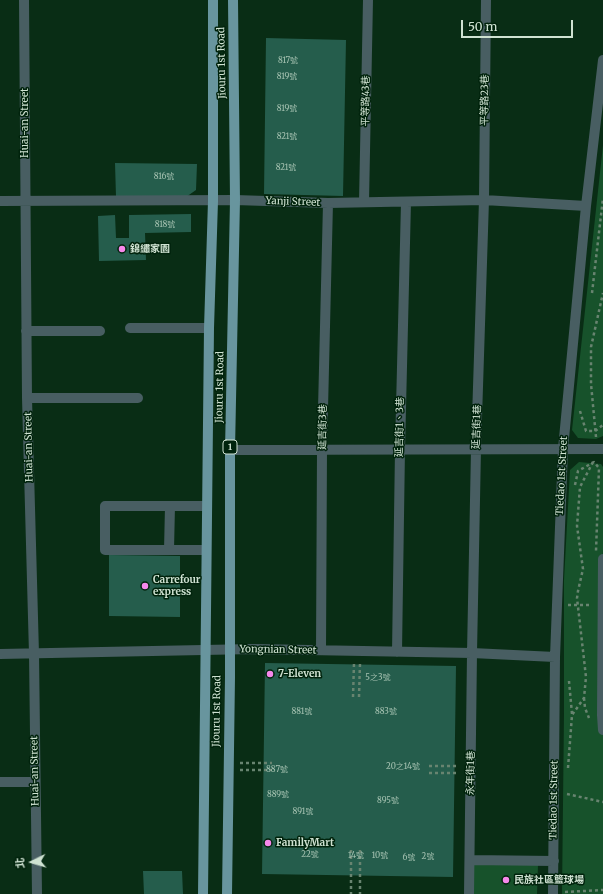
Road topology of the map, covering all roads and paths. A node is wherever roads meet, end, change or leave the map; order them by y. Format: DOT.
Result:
graph roads {
  1 [pos="24,0"];
  2 [pos="213,0"];
  3 [pos="234,0"];
  4 [pos="368,0"];
  5 [pos="486,0"];
  6 [pos="603,60"];
  7 [pos="235,200"];
  8 [pos="484,200"];
  9 [pos="0,201"];
  10 [pos="26,201"];
  11 [pos="213,201"];
  12 [pos="364,202"];
  13 [pos="406,202"];
  14 [pos="328,203"];
  15 [pos="586,206"];
  16 [pos="603,293"];
  17 [pos="130,328"];
  18 [pos="209,328"];
  19 [pos="26,331"];
  20 [pos="100,331"];
  21 [pos="27,398"];
  22 [pos="138,398"];
  23 [pos="578,406"];
  24 [pos="603,425"];
  25 [pos="595,431"];
  26 [pos="596,436"];
  27 [pos="400,449"];
  28 [pos="476,449"];
  29 [pos="563,449"];
  30 [pos="603,449"];
  31 [pos="230,450"];
  32 [pos="322,450"];
  33 [pos="594,462"];
  34 [pos="574,493"];
  35 [pos="170,506"];
  36 [pos="207,506"];
  37 [pos="169,550"];
  38 [pos="206,550"];
  39 [pos="599,555"];
  40 [pos="568,598"];
  41 [pos="563,605"];
  42 [pos="578,605"];
  43 [pos="593,612"];
  44 [pos="230,649"];
  45 [pos="321,650"];
  46 [pos="206,651"];
  47 [pos="357,651"];
  48 [pos="397,652"];
  49 [pos="472,653"];
  50 [pos="0,654"];
  51 [pos="34,654"];
  52 [pos="555,657"];
  53 [pos="569,676"];
  54 [pos="353,697"];
  55 [pos="359,697"];
  56 [pos="572,715"];
  57 [pos="603,730"];
  58 [pos="241,763"];
  59 [pos="272,763"];
  60 [pos="430,766"];
  61 [pos="456,766"];
  62 [pos="242,770"];
  63 [pos="272,770"];
  64 [pos="429,773"];
  65 [pos="457,773"];
  66 [pos="567,776"];
  67 [pos="0,782"];
  68 [pos="35,782"];
  69 [pos="567,788"];
  70 [pos="567,794"];
  71 [pos="567,802"];
  72 [pos="603,802"];
  73 [pos="351,850"];
  74 [pos="360,850"];
  75 [pos="470,860"];
  76 [pos="554,861"];
  77 [pos="565,884"];
  78 [pos="603,890"];
  79 [pos="565,893"];
  80 [pos="36,894"];
  81 [pos="203,894"];
  82 [pos="227,894"];
  83 [pos="351,894"];
  84 [pos="360,894"];
  85 [pos="469,894"];
  86 [pos="553,894"];
  1 -- 10 [label="street, Huai-an Street"];
  2 -- 11 [label="main road, Jiouru 1st Road"];
  3 -- 7 [label="main road, Jiouru 1st Road / 1"];
  4 -- 12 [label="street, 平等路43巷"];
  5 -- 8 [label="street, 平等路23巷"];
  6 -- 15 [label="street, Tiedao 1st Street"];
  7 -- 11 [label="street, Yanji Street"];
  7 -- 14 [label="street, Yanji Street"];
  7 -- 31 [label="main road, Jiouru 1st Road / 1"];
  8 -- 13 [label="street, Yanji Street"];
  8 -- 15 [label="street, Yanji Street"];
  8 -- 28 [label="street, 延吉街1巷"];
  9 -- 10 [label="street, Yanji Street"];
  10 -- 11 [label="street, Yanji Street"];
  10 -- 19 [label="street, Huai-an Street"];
  11 -- 18 [label="main road, Jiouru 1st Road"];
  12 -- 13 [label="street, Yanji Street"];
  12 -- 14 [label="street, Yanji Street"];
  13 -- 27 [label="street, 延吉街1、3巷"];
  14 -- 32 [label="street, 延吉街3巷"];
  15 -- 29 [label="street, Tiedao 1st Street"];
  16 -- 25 [label="path"];
  17 -- 18 [label="street"];
  18 -- 36 [label="main road, Jiouru 1st Road"];
  19 -- 20 [label="street"];
  19 -- 21 [label="street, Huai-an Street"];
  21 -- 22 [label="street"];
  21 -- 51 [label="street, Huai-an Street"];
  23 -- 25 [label="path"];
  24 -- 25 [label="path"];
  25 -- 26 [label="path"];
  27 -- 28 [label="street"];
  27 -- 32 [label="street"];
  27 -- 48 [label="street, 延吉街1、3巷"];
  28 -- 29 [label="street"];
  28 -- 49 [label="street, 延吉街1巷"];
  29 -- 30 [label="street"];
  29 -- 41 [label="street, Tiedao 1st Street"];
  31 -- 32 [label="street"];
  31 -- 44 [label="main road, Jiouru 1st Road / 1"];
  32 -- 45 [label="street, 延吉街3巷"];
  33 -- 34 [label="path"];
  33 -- 39 [label="path"];
  33 -- 42 [label="path"];
  35 -- 36 [label="street"];
  35 -- 37 [label="street"];
  35 -- 37 [label="street"];
  36 -- 38 [label="main road, Jiouru 1st Road"];
  37 -- 38 [label="street"];
  38 -- 46 [label="main road, Jiouru 1st Road"];
  39 -- 57 [label="street"];
  40 -- 41 [label="path"];
  41 -- 42 [label="path"];
  41 -- 52 [label="street, Tiedao 1st Street"];
  42 -- 43 [label="path"];
  42 -- 56 [label="path"];
  44 -- 45 [label="street, Yongnian Street"];
  44 -- 46 [label="street, Yongnian Street"];
  44 -- 82 [label="main road, Jiouru 1st Road / 1"];
  45 -- 47 [label="street, Yongnian Street"];
  46 -- 51 [label="street, Yongnian Street"];
  46 -- 81 [label="main road, Jiouru 1st Road"];
  47 -- 48 [label="street, Yongnian Street"];
  47 -- 54 [label="path"];
  47 -- 55 [label="path"];
  48 -- 49 [label="street, Yongnian Street"];
  49 -- 52 [label="street, Yongnian Street"];
  49 -- 75 [label="street, 永年街1巷"];
  50 -- 51 [label="street, Yongnian Street"];
  51 -- 68 [label="street, Huai-an Street"];
  52 -- 76 [label="street, Tiedao 1st Street"];
  53 -- 56 [label="path"];
  56 -- 66 [label="path"];
  58 -- 59 [label="path"];
  60 -- 61 [label="path"];
  62 -- 63 [label="path"];
  64 -- 65 [label="path"];
  67 -- 68 [label="street"];
  68 -- 80 [label="street, Huai-an Street"];
  69 -- 70 [label="path"];
  70 -- 71 [label="path"];
  70 -- 72 [label="path"];
  73 -- 83 [label="path"];
  74 -- 84 [label="path"];
  75 -- 76 [label="street"];
  75 -- 85 [label="street, 永年街1巷"];
  76 -- 86 [label="street, Tiedao 1st Street"];
  77 -- 79 [label="path"];
  78 -- 79 [label="path"];
}
